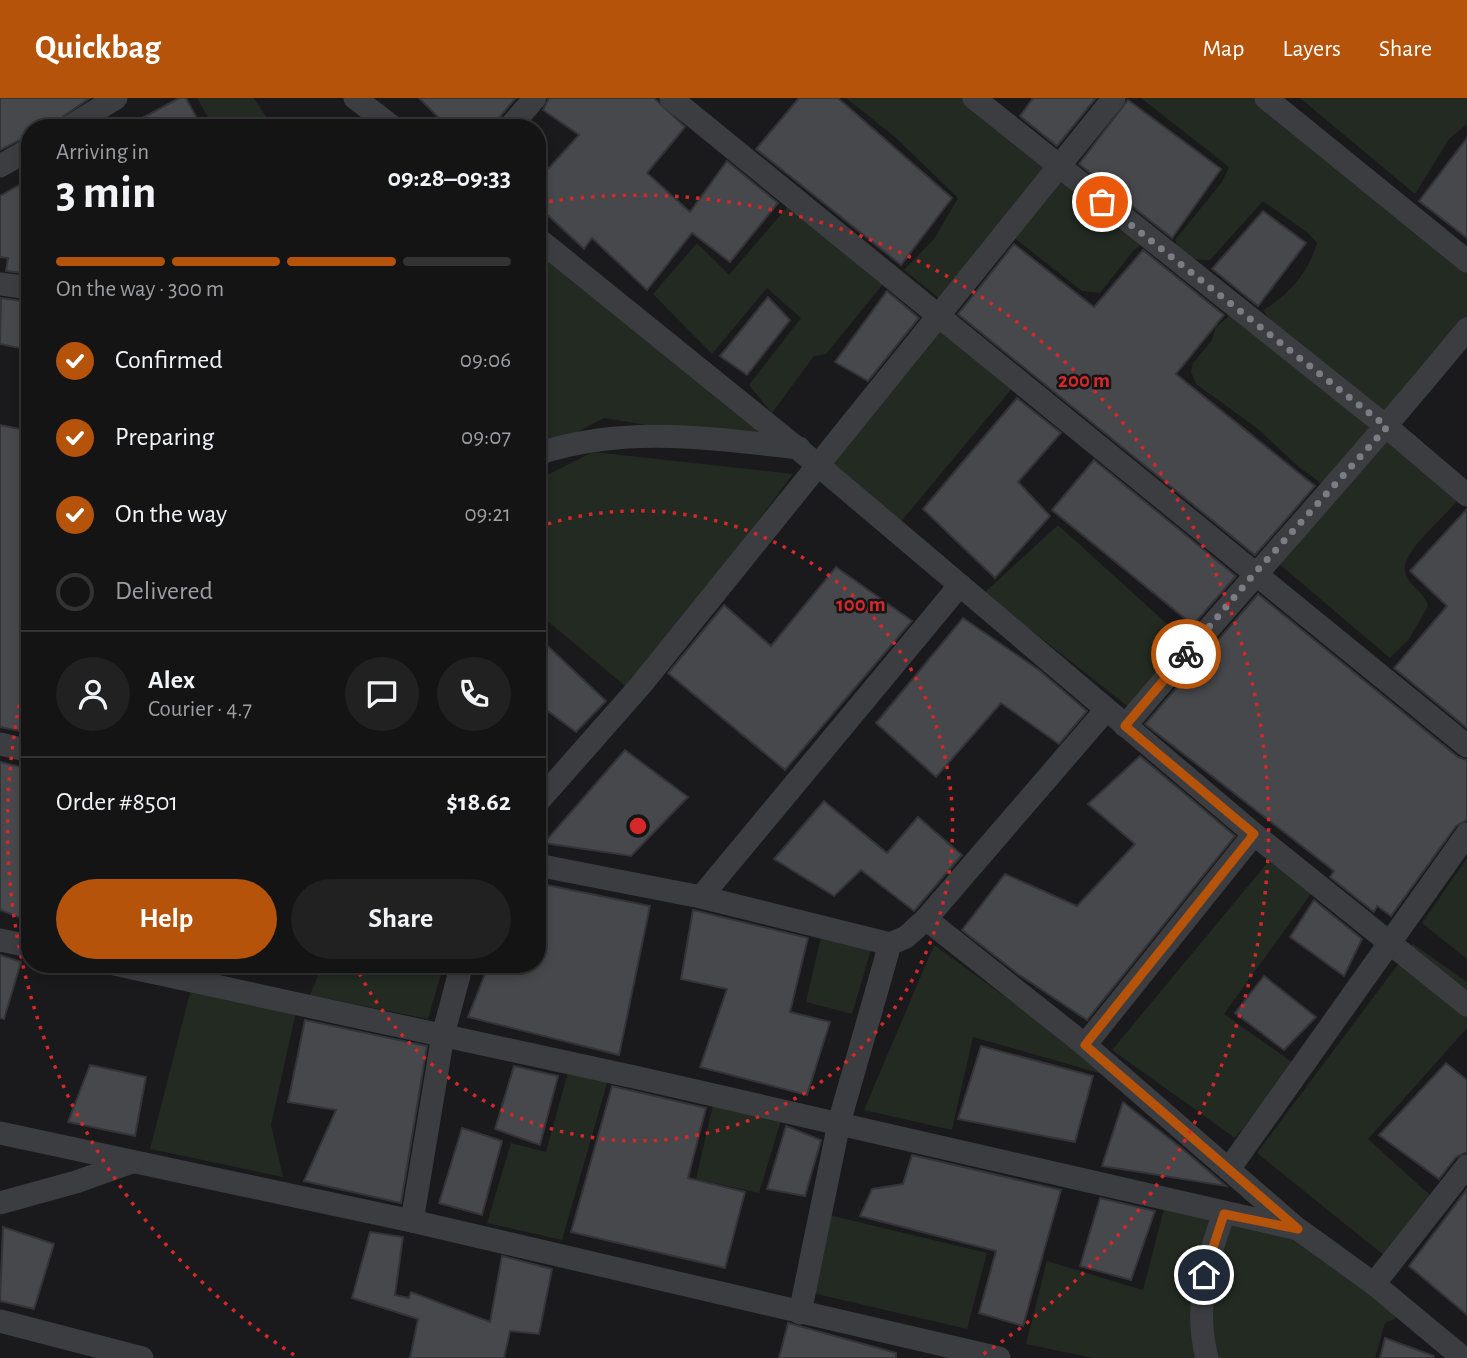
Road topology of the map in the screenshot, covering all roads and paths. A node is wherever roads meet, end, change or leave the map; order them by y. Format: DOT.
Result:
graph roads {
  1 [pos="116,98"];
  2 [pos="355,98"];
  3 [pos="535,98"];
  4 [pos="671,98"];
  5 [pos="974,98"];
  6 [pos="1114,98"];
  7 [pos="1266,98"];
  8 [pos="82,119"];
  9 [pos="382,119"];
  10 [pos="517,119"];
  11 [pos="21,154"];
  12 [pos="0,166"];
  13 [pos="1059,167"];
  14 [pos="546,245"];
  15 [pos="1467,261"];
  16 [pos="0,284"];
  17 [pos="21,287"];
  18 [pos="939,314"];
  19 [pos="1467,329"];
  20 [pos="1387,427"];
  21 [pos="799,448"];
  22 [pos="546,452"];
  23 [pos="818,465"];
  24 [pos="1467,495"];
  25 [pos="1254,574"];
  26 [pos="960,585"];
  27 [pos="1106,710"];
  28 [pos="1125,726"];
  29 [pos="0,744"];
  30 [pos="1467,746"];
  31 [pos="21,749"];
  32 [pos="546,793"];
  33 [pos="1254,834"];
  34 [pos="1467,834"];
  35 [pos="546,867"];
  36 [pos="701,897"];
  37 [pos="926,919"];
  38 [pos="0,940"];
  39 [pos="1390,943"];
  40 [pos="21,944"];
  41 [pos="890,944"];
  42 [pos="156,973"];
  43 [pos="460,973"];
  44 [pos="1467,1004"];
  45 [pos="443,1035"];
  46 [pos="1085,1045"];
  47 [pos="839,1123"];
  48 [pos="0,1133"];
  49 [pos="132,1162"];
  50 [pos="1467,1166"];
  51 [pos="1229,1169"];
  52 [pos="0,1203"];
  53 [pos="1224,1214"];
  54 [pos="412,1221"];
  55 [pos="1298,1229"];
  56 [pos="1374,1284"];
  57 [pos="800,1313"];
  58 [pos="0,1321"];
  59 [pos="133,1357"];
  60 [pos="999,1358"];
  61 [pos="1207,1358"];
  62 [pos="1463,1358"];
  1 -- 8 [label="street"];
  2 -- 9 [label="street"];
  3 -- 10 [label="street"];
  4 -- 18 [label="street"];
  5 -- 13 [label="street"];
  6 -- 13 [label="street"];
  7 -- 15 [label="street"];
  11 -- 12 [label="street"];
  13 -- 18 [label="street"];
  13 -- 20 [label="street"];
  14 -- 21 [label="street"];
  16 -- 17 [label="street"];
  18 -- 23 [label="street"];
  18 -- 25 [label="street"];
  19 -- 20 [label="street"];
  20 -- 24 [label="street"];
  20 -- 25 [label="street"];
  21 -- 22 [label="street"];
  21 -- 23 [label="street"];
  23 -- 26 [label="street"];
  23 -- 32 [label="street"];
  25 -- 28 [label="street"];
  25 -- 30 [label="street"];
  26 -- 27 [label="street"];
  26 -- 36 [label="street"];
  27 -- 28 [label="street"];
  27 -- 37 [label="street"];
  28 -- 33 [label="street"];
  29 -- 31 [label="street"];
  33 -- 39 [label="street"];
  33 -- 46 [label="street"];
  34 -- 39 [label="street"];
  35 -- 36 [label="street"];
  36 -- 41 [label="street"];
  37 -- 41 [label="street"];
  37 -- 46 [label="street"];
  38 -- 40 [label="street"];
  39 -- 44 [label="street"];
  39 -- 51 [label="street"];
  41 -- 47 [label="street"];
  42 -- 45 [label="street"];
  43 -- 45 [label="street"];
  45 -- 47 [label="street"];
  45 -- 54 [label="street"];
  46 -- 51 [label="street"];
  47 -- 53 [label="street"];
  47 -- 57 [label="street"];
  48 -- 49 [label="street"];
  49 -- 52 [label="street"];
  49 -- 54 [label="street"];
  50 -- 56 [label="street"];
  51 -- 55 [label="street"];
  53 -- 55 [label="street"];
  53 -- 61 [label="street"];
  54 -- 57 [label="street"];
  55 -- 56 [label="street"];
  56 -- 62 [label="street"];
  57 -- 60 [label="street"];
  58 -- 59 [label="street"];
}
